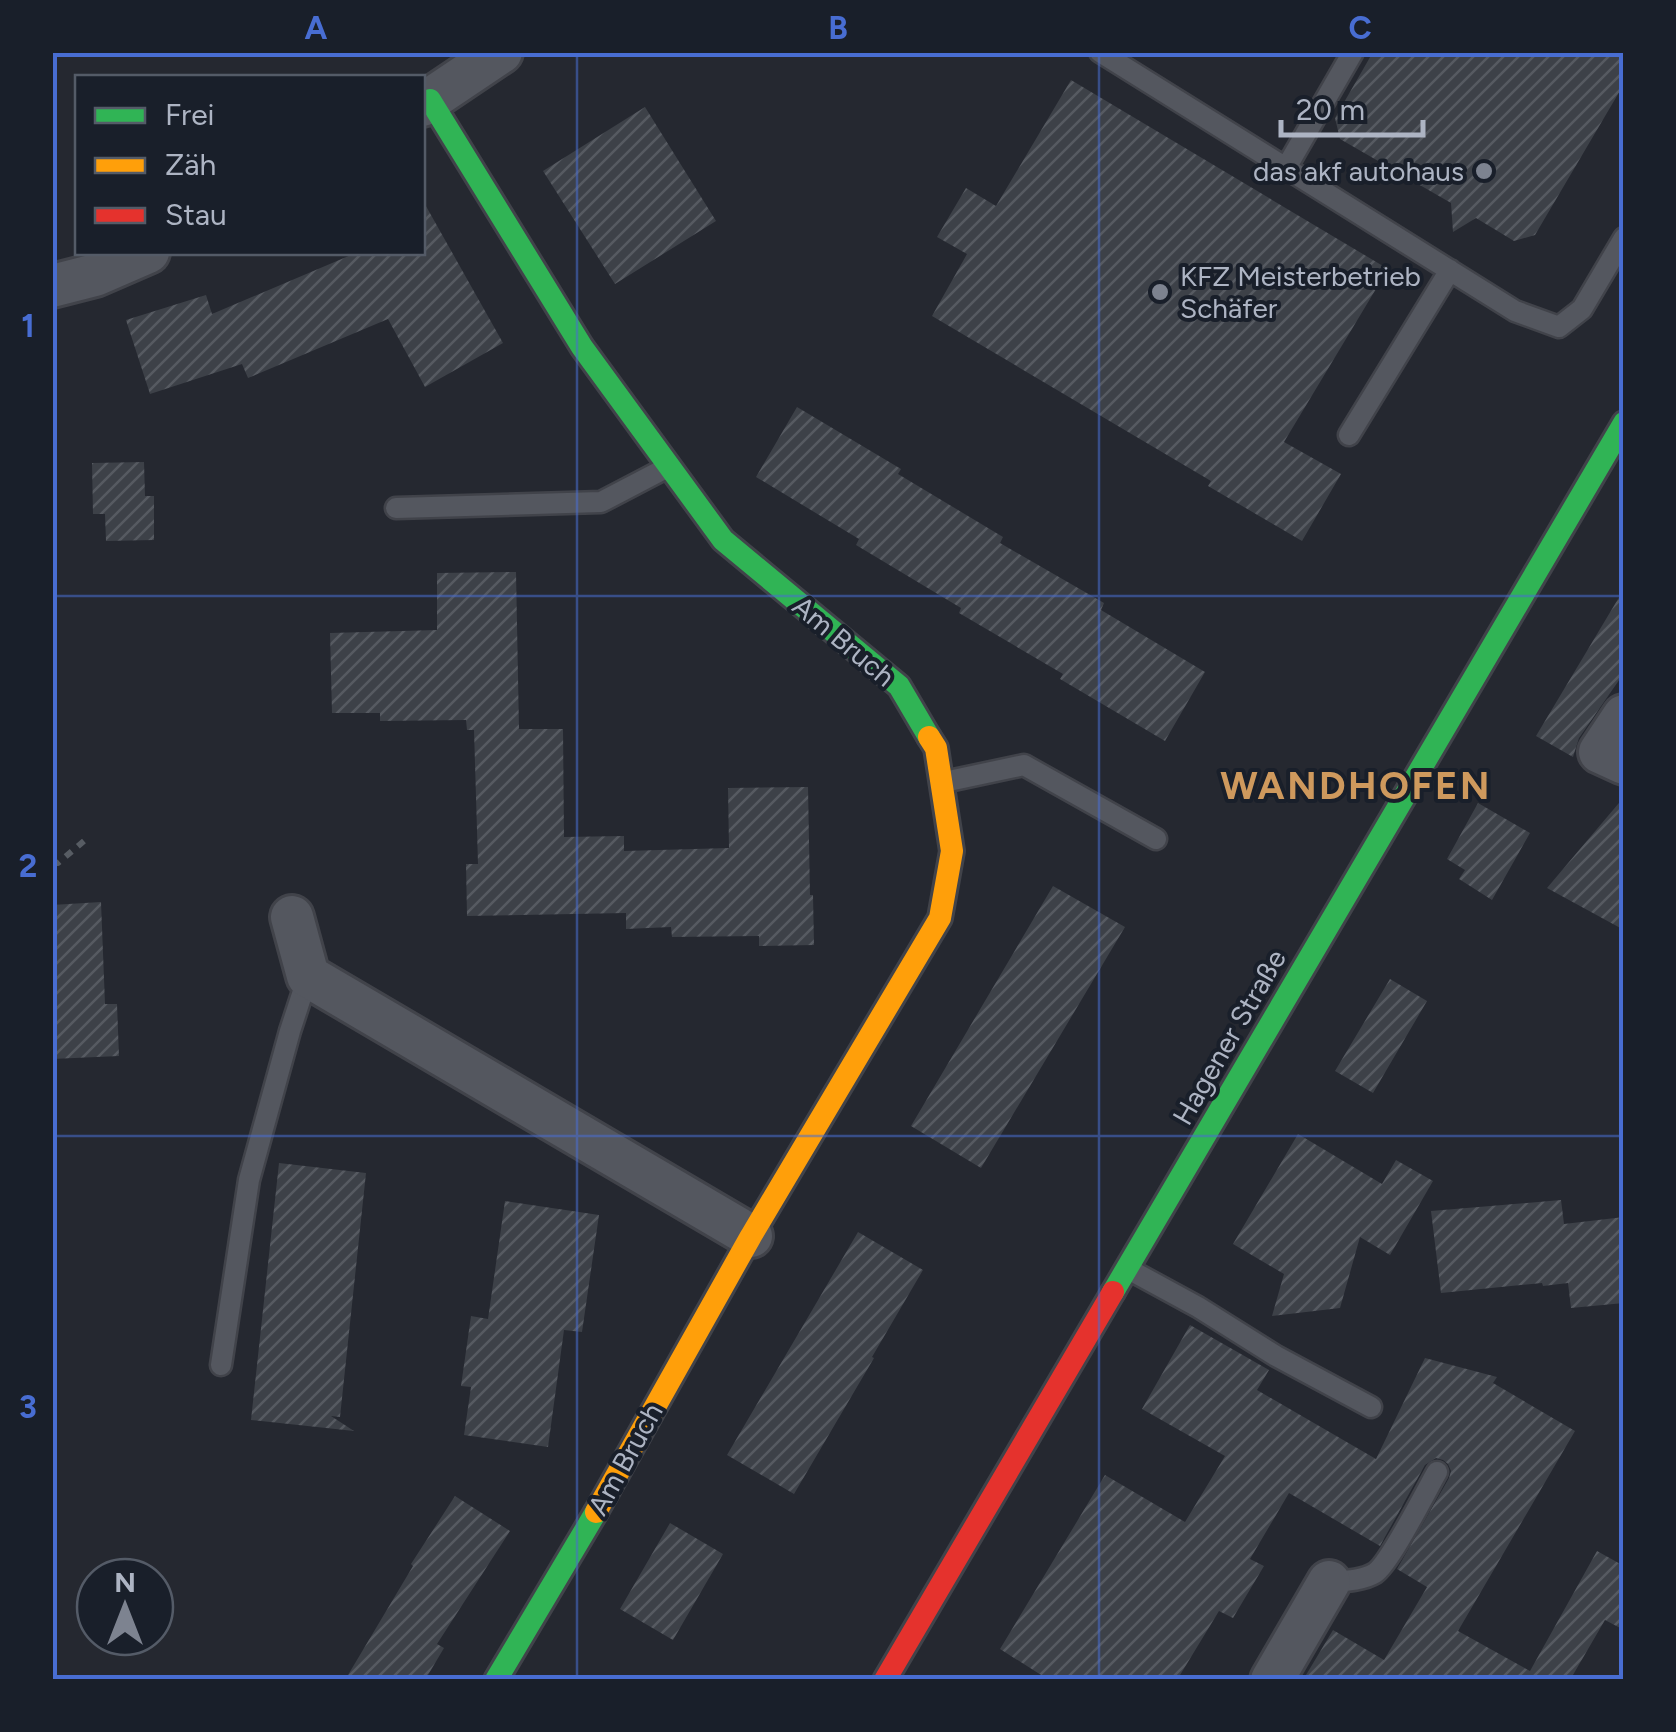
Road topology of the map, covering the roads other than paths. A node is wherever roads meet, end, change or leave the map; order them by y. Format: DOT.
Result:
graph roads {
  1 [pos="501,52"];
  2 [pos="1100,52"];
  3 [pos="1354,52"];
  4 [pos="426,102"];
  5 [pos="1286,168"];
  6 [pos="1624,238"];
  7 [pos="141,255"];
  8 [pos="1450,270"];
  9 [pos="52,286"];
  10 [pos="1624,422"];
  11 [pos="1349,435"];
  12 [pos="669,466"];
  13 [pos="396,508"];
  14 [pos="1624,716"];
  15 [pos="1624,763"];
  16 [pos="942,783"];
  17 [pos="1156,838"];
  18 [pos="292,917"];
  19 [pos="308,976"];
  20 [pos="750,1236"];
  21 [pos="1128,1269"];
  22 [pos="221,1365"];
  23 [pos="1371,1407"];
  24 [pos="1437,1472"];
  25 [pos="1329,1582"];
  26 [pos="496,1680"];
  27 [pos="885,1680"];
  28 [pos="1272,1680"];
  1 -- 4 [label="street"];
  2 -- 5 [label="lane"];
  3 -- 5 [label="lane"];
  4 -- 12 [label="street, Am Bruch"];
  5 -- 8 [label="lane"];
  6 -- 8 [label="lane"];
  7 -- 9 [label="street"];
  8 -- 11 [label="lane"];
  10 -- 21 [label="street, Hagener Straße"];
  12 -- 13 [label="lane"];
  12 -- 16 [label="street, Am Bruch"];
  14 -- 15 [label="street"];
  16 -- 17 [label="lane"];
  16 -- 20 [label="street, Am Bruch"];
  18 -- 19 [label="street"];
  19 -- 20 [label="street"];
  19 -- 22 [label="lane"];
  20 -- 26 [label="street, Am Bruch"];
  21 -- 23 [label="lane"];
  21 -- 27 [label="street, Hagener Straße"];
  24 -- 25 [label="lane"];
  25 -- 28 [label="street"];
}
